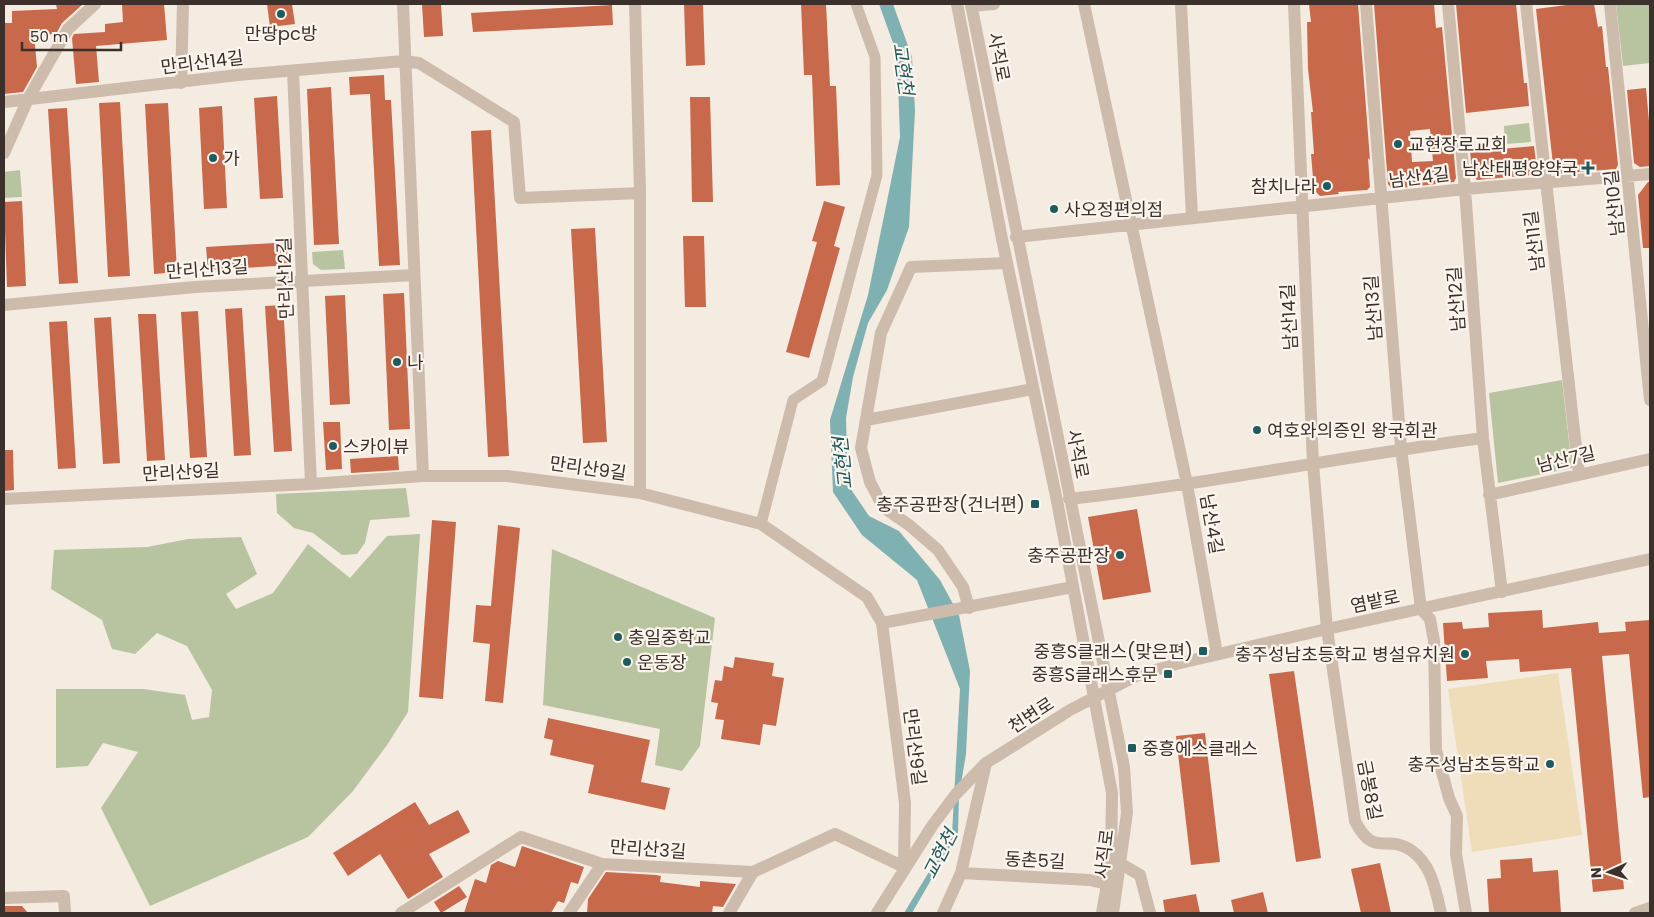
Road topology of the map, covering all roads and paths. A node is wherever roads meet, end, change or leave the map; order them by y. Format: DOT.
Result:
graph roads {
  1 [pos="95,4"];
  2 [pos="183,4"];
  3 [pos="403,4"];
  4 [pos="635,4"];
  5 [pos="856,4"];
  6 [pos="957,4"];
  7 [pos="994,4"];
  8 [pos="1084,4"];
  9 [pos="1181,4"];
  10 [pos="1294,4"];
  11 [pos="1366,4"];
  12 [pos="1448,4"];
  13 [pos="1526,4"];
  14 [pos="1610,4"];
  15 [pos="971,5"];
  16 [pos="404,61"];
  17 [pos="293,71"];
  18 [pos="181,83"];
  19 [pos="28,100"];
  20 [pos="4,102"];
  21 [pos="4,152"];
  22 [pos="1650,174"];
  23 [pos="1628,175"];
  24 [pos="1544,183"];
  25 [pos="1465,189"];
  26 [pos="640,192"];
  27 [pos="1382,199"];
  28 [pos="1301,206"];
  29 [pos="1192,217"];
  30 [pos="1132,224"];
  31 [pos="1016,237"];
  32 [pos="1002,239"];
  33 [pos="1007,263"];
  34 [pos="414,276"];
  35 [pos="302,280"];
  36 [pos="4,305"];
  37 [pos="1033,389"];
  38 [pos="1650,400"];
  39 [pos="866,420"];
  40 [pos="1484,438"];
  41 [pos="1401,448"];
  42 [pos="1650,459"];
  43 [pos="1313,464"];
  44 [pos="1579,474"];
  45 [pos="423,476"];
  46 [pos="311,484"];
  47 [pos="1187,484"];
  48 [pos="640,493"];
  49 [pos="1489,495"];
  50 [pos="4,499"];
  51 [pos="1069,499"];
  52 [pos="761,524"];
  53 [pos="1650,559"];
  54 [pos="1073,587"];
  55 [pos="1502,592"];
  56 [pos="969,608"];
  57 [pos="1420,609"];
  58 [pos="882,623"];
  59 [pos="1327,629"];
  60 [pos="1217,654"];
  61 [pos="1110,689"];
  62 [pos="1095,698"];
  63 [pos="986,763"];
  64 [pos="602,864"];
  65 [pos="1121,864"];
  66 [pos="904,867"];
  67 [pos="753,872"];
  68 [pos="961,874"];
  69 [pos="1107,884"];
  70 [pos="4,898"];
  71 [pos="1650,908"];
  72 [pos="408,912"];
  73 [pos="65,913"];
  74 [pos="569,913"];
  75 [pos="729,913"];
  76 [pos="877,913"];
  77 [pos="943,913"];
  78 [pos="1102,913"];
  79 [pos="1113,913"];
  80 [pos="1150,913"];
  81 [pos="1441,913"];
  82 [pos="1466,913"];
  83 [pos="1635,913"];
  1 -- 19 [label="street"];
  2 -- 18 [label="street"];
  3 -- 16 [label="street"];
  4 -- 26 [label="street"];
  5 -- 52 [label="street"];
  6 -- 32 [label="street, 사직로"];
  7 -- 15 [label="street"];
  8 -- 30 [label="street, 남산4길"];
  9 -- 29 [label="street"];
  10 -- 28 [label="street, 남산14길"];
  11 -- 27 [label="street, 남산13길"];
  12 -- 25 [label="street, 남산12길"];
  13 -- 24 [label="street, 남산11길"];
  14 -- 23 [label="street, 남산10길"];
  15 -- 31 [label="street, 사직로"];
  16 -- 17 [label="street, 만리산14길"];
  16 -- 26 [label="street"];
  16 -- 34 [label="street"];
  17 -- 18 [label="street, 만리산14길"];
  17 -- 35 [label="street, 만리산12길"];
  18 -- 19 [label="street, 만리산14길"];
  19 -- 20 [label="street, 만리산14길"];
  19 -- 21 [label="street"];
  22 -- 23 [label="street, 남산4길"];
  23 -- 24 [label="street, 남산4길"];
  23 -- 38 [label="street, 남산10길"];
  24 -- 25 [label="street, 남산4길"];
  24 -- 44 [label="street, 남산11길"];
  25 -- 27 [label="street, 남산4길"];
  25 -- 40 [label="street, 남산12길"];
  26 -- 48 [label="street"];
  27 -- 28 [label="street, 남산4길"];
  27 -- 41 [label="street, 남산13길"];
  28 -- 29 [label="street, 남산4길"];
  28 -- 43 [label="street, 남산14길"];
  29 -- 30 [label="street, 남산4길"];
  30 -- 31 [label="street, 남산4길"];
  30 -- 47 [label="street, 남산4길"];
  31 -- 32 [label="street, 남산4길"];
  31 -- 51 [label="street, 사직로"];
  32 -- 33 [label="street, 사직로"];
  33 -- 37 [label="street, 사직로"];
  33 -- 39 [label="street"];
  34 -- 35 [label="street, 만리산13길"];
  34 -- 45 [label="street"];
  35 -- 36 [label="street, 만리산13길"];
  35 -- 46 [label="street, 만리산12길"];
  37 -- 39 [label="street"];
  37 -- 54 [label="street, 사직로"];
  39 -- 56 [label="street"];
  40 -- 41 [label="street"];
  40 -- 49 [label="street, 남산12길"];
  41 -- 43 [label="street"];
  41 -- 57 [label="street, 남산13길"];
  42 -- 44 [label="street, 남산7길"];
  43 -- 47 [label="street"];
  43 -- 59 [label="street, 남산14길"];
  44 -- 49 [label="street, 남산7길"];
  45 -- 46 [label="street, 만리산9길"];
  45 -- 48 [label="street, 만리산9길"];
  46 -- 50 [label="street, 만리산9길"];
  47 -- 51 [label="street"];
  47 -- 60 [label="street, 남산4길"];
  48 -- 52 [label="street, 만리산9길"];
  49 -- 55 [label="street, 남산12길"];
  51 -- 61 [label="street, 사직로"];
  52 -- 58 [label="street, 만리산9길"];
  53 -- 55 [label="street, 염밭로"];
  54 -- 56 [label="street"];
  54 -- 62 [label="street, 사직로"];
  55 -- 57 [label="street, 염밭로"];
  56 -- 58 [label="street"];
  57 -- 59 [label="street, 염밭로"];
  57 -- 82 [label="street"];
  58 -- 66 [label="street, 만리산9길"];
  59 -- 60 [label="street, 염밭로"];
  59 -- 81 [label="street, 금봉8길"];
  60 -- 61 [label="street, 염밭로"];
  61 -- 62 [label="street, 천변로"];
  61 -- 65 [label="street, 사직로"];
  62 -- 63 [label="street, 천변로"];
  62 -- 69 [label="street, 사직로"];
  63 -- 66 [label="street, 천변로"];
  63 -- 68 [label="street"];
  64 -- 67 [label="street, 만리산3길"];
  64 -- 72 [label="street, 만리산3길"];
  64 -- 74 [label="street"];
  65 -- 79 [label="street, 사직로"];
  65 -- 80 [label="street"];
  66 -- 67 [label="street, 만리산3길"];
  66 -- 76 [label="street"];
  67 -- 75 [label="street"];
  68 -- 69 [label="street, 동촌5길"];
  68 -- 77 [label="street"];
  69 -- 78 [label="street, 사직로"];
  70 -- 73 [label="street"];
  71 -- 83 [label="street"];
}
